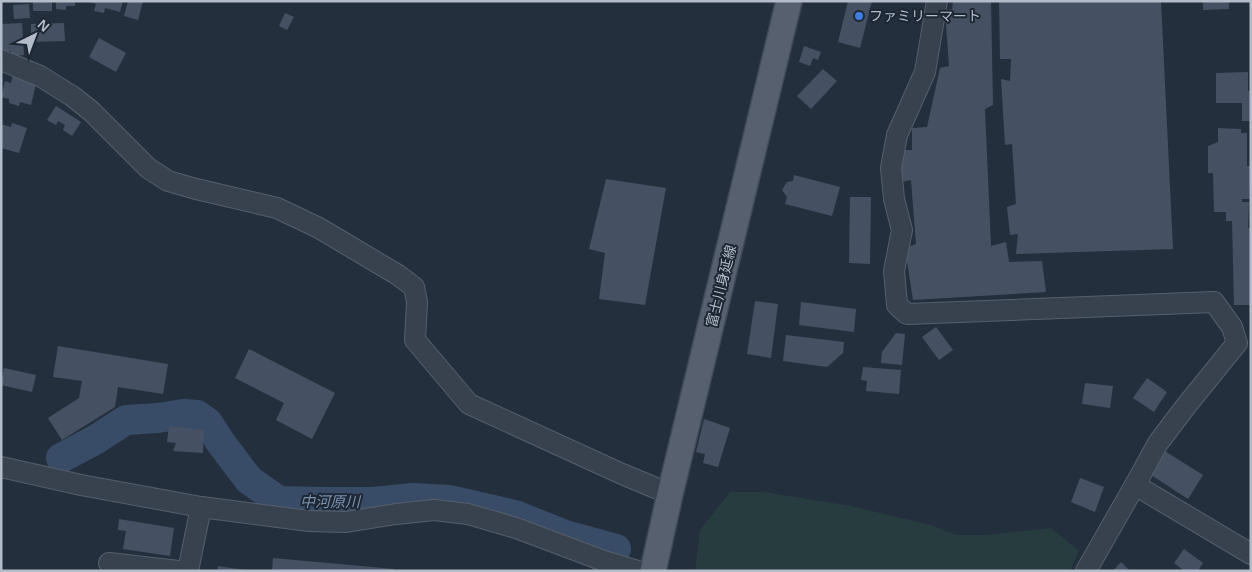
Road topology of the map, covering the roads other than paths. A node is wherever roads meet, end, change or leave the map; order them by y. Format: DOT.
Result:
graph roads {
  1 [pos="789,1"];
  2 [pos="937,1"];
  3 [pos="1,60"];
  4 [pos="1,467"];
  5 [pos="1135,485"];
  6 [pos="662,491"];
  7 [pos="201,507"];
  8 [pos="1251,554"];
  9 [pos="109,563"];
  10 [pos="642,570"];
  11 [pos="178,571"];
  12 [pos="188,571"];
  13 [pos="1086,571"];
  1 -- 6 [label="main road, 富士川身延線"];
  2 -- 5 [label="street"];
  3 -- 6 [label="street"];
  4 -- 7 [label="street"];
  5 -- 8 [label="street"];
  5 -- 13 [label="street"];
  6 -- 10 [label="main road, 富士川身延線"];
  7 -- 10 [label="street"];
  7 -- 12 [label="street"];
  9 -- 11 [label="street"];
}
